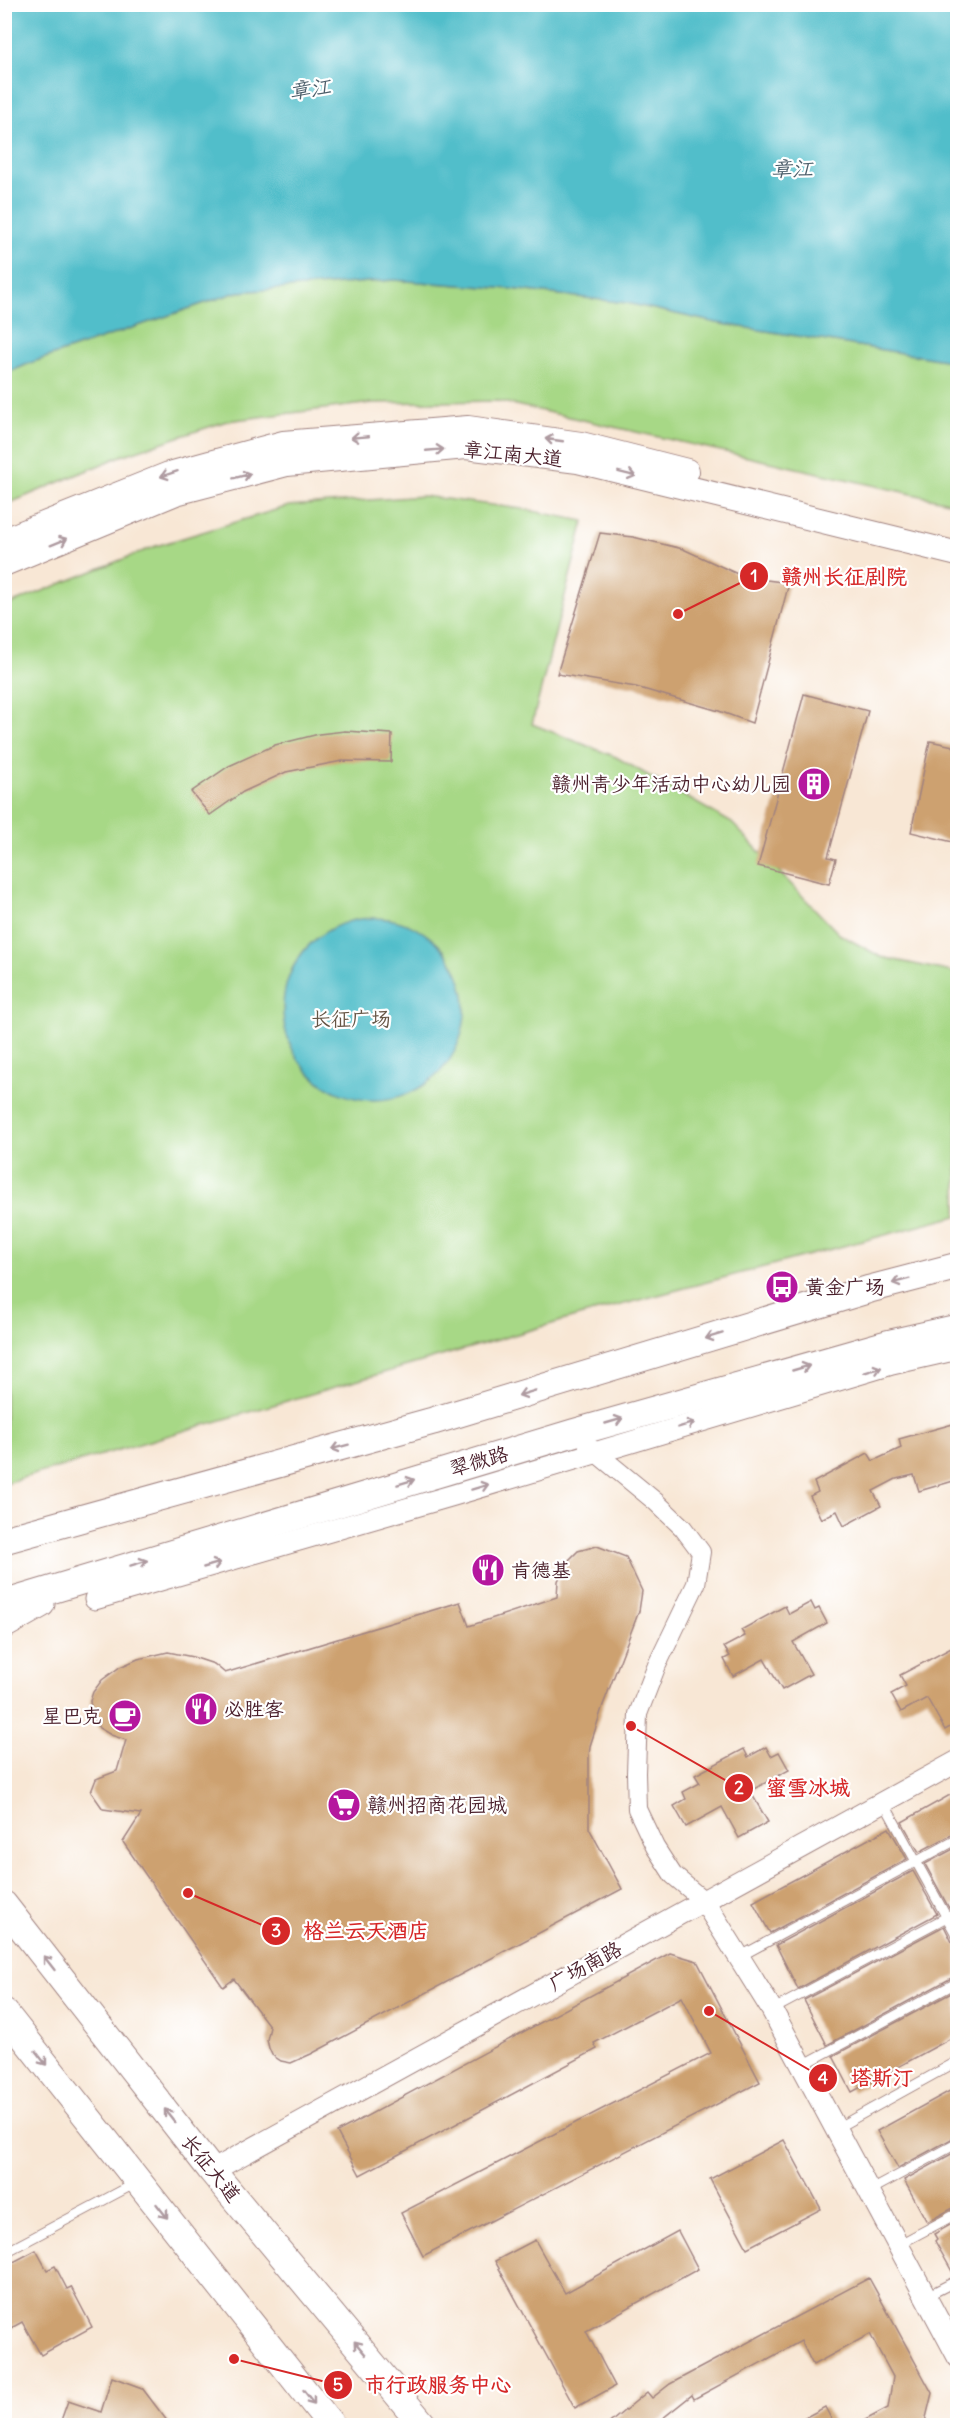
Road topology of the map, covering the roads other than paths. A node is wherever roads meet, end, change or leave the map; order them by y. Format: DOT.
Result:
graph roads {
  1 [pos="957,537"];
  2 [pos="4,540"];
  3 [pos="957,554"];
  4 [pos="4,564"];
  5 [pos="957,1266"];
  6 [pos="957,1328"];
  7 [pos="957,1349"];
  8 [pos="573,1433"];
  9 [pos="595,1453"];
  10 [pos="58,1525"];
  11 [pos="4,1527"];
  12 [pos="4,1540"];
  13 [pos="89,1589"];
  14 [pos="4,1604"];
  15 [pos="4,1625"];
  16 [pos="957,1761"];
  17 [pos="884,1803"];
  18 [pos="957,1839"];
  19 [pos="916,1862"];
  20 [pos="704,1900"];
  21 [pos="4,1905"];
  22 [pos="957,1911"];
  23 [pos="946,1917"];
  24 [pos="957,1938"];
  25 [pos="739,1957"];
  26 [pos="957,1982"];
  27 [pos="772,2010"];
  28 [pos="4,2012"];
  29 [pos="957,2061"];
  30 [pos="800,2066"];
  31 [pos="835,2129"];
  32 [pos="957,2143"];
  33 [pos="212,2171"];
  34 [pos="139,2182"];
  35 [pos="869,2191"];
  36 [pos="957,2213"];
  37 [pos="898,2245"];
  38 [pos="4,2253"];
  39 [pos="957,2280"];
  40 [pos="925,2297"];
  41 [pos="956,2353"];
  42 [pos="332,2426"];
  43 [pos="424,2426"];
  1 -- 2 [label="main road, 章江南大道, one-way"];
  4 -- 3 [label="main road, 章江南大道, one-way"];
  5 -- 10 [label="main road, one-way"];
  8 -- 6 [label="main road, 翠微路, one-way"];
  9 -- 7 [label="street, one-way"];
  8 -- 9 [label="street"];
  13 -- 8 [label="main road, 翠微路, one-way"];
  13 -- 9 [label="street, one-way"];
  9 -- 20 [label="street"];
  10 -- 11 [label="main road"];
  10 -- 12 [label="main road"];
  13 -- 14 [label="main road, 翠微路"];
  13 -- 15 [label="main road"];
  16 -- 17 [label="street, 广场南路"];
  17 -- 19 [label="lane"];
  17 -- 20 [label="street, 广场南路"];
  18 -- 19 [label="lane"];
  19 -- 23 [label="lane"];
  19 -- 25 [label="lane"];
  20 -- 25 [label="street"];
  20 -- 33 [label="street, 广场南路"];
  33 -- 21 [label="main road, 长征大道, one-way"];
  22 -- 23 [label="lane"];
  23 -- 24 [label="lane"];
  23 -- 27 [label="lane"];
  25 -- 27 [label="street"];
  26 -- 30 [label="lane"];
  27 -- 30 [label="street"];
  28 -- 34 [label="main road, one-way"];
  29 -- 31 [label="lane"];
  30 -- 31 [label="street"];
  31 -- 35 [label="street"];
  32 -- 35 [label="lane"];
  43 -- 33 [label="main road, 长征大道, one-way"];
  34 -- 38 [label="lane"];
  34 -- 42 [label="main road, one-way"];
  35 -- 37 [label="street"];
  36 -- 37 [label="lane"];
  37 -- 40 [label="street"];
  39 -- 40 [label="lane"];
  40 -- 41 [label="street"];
}
